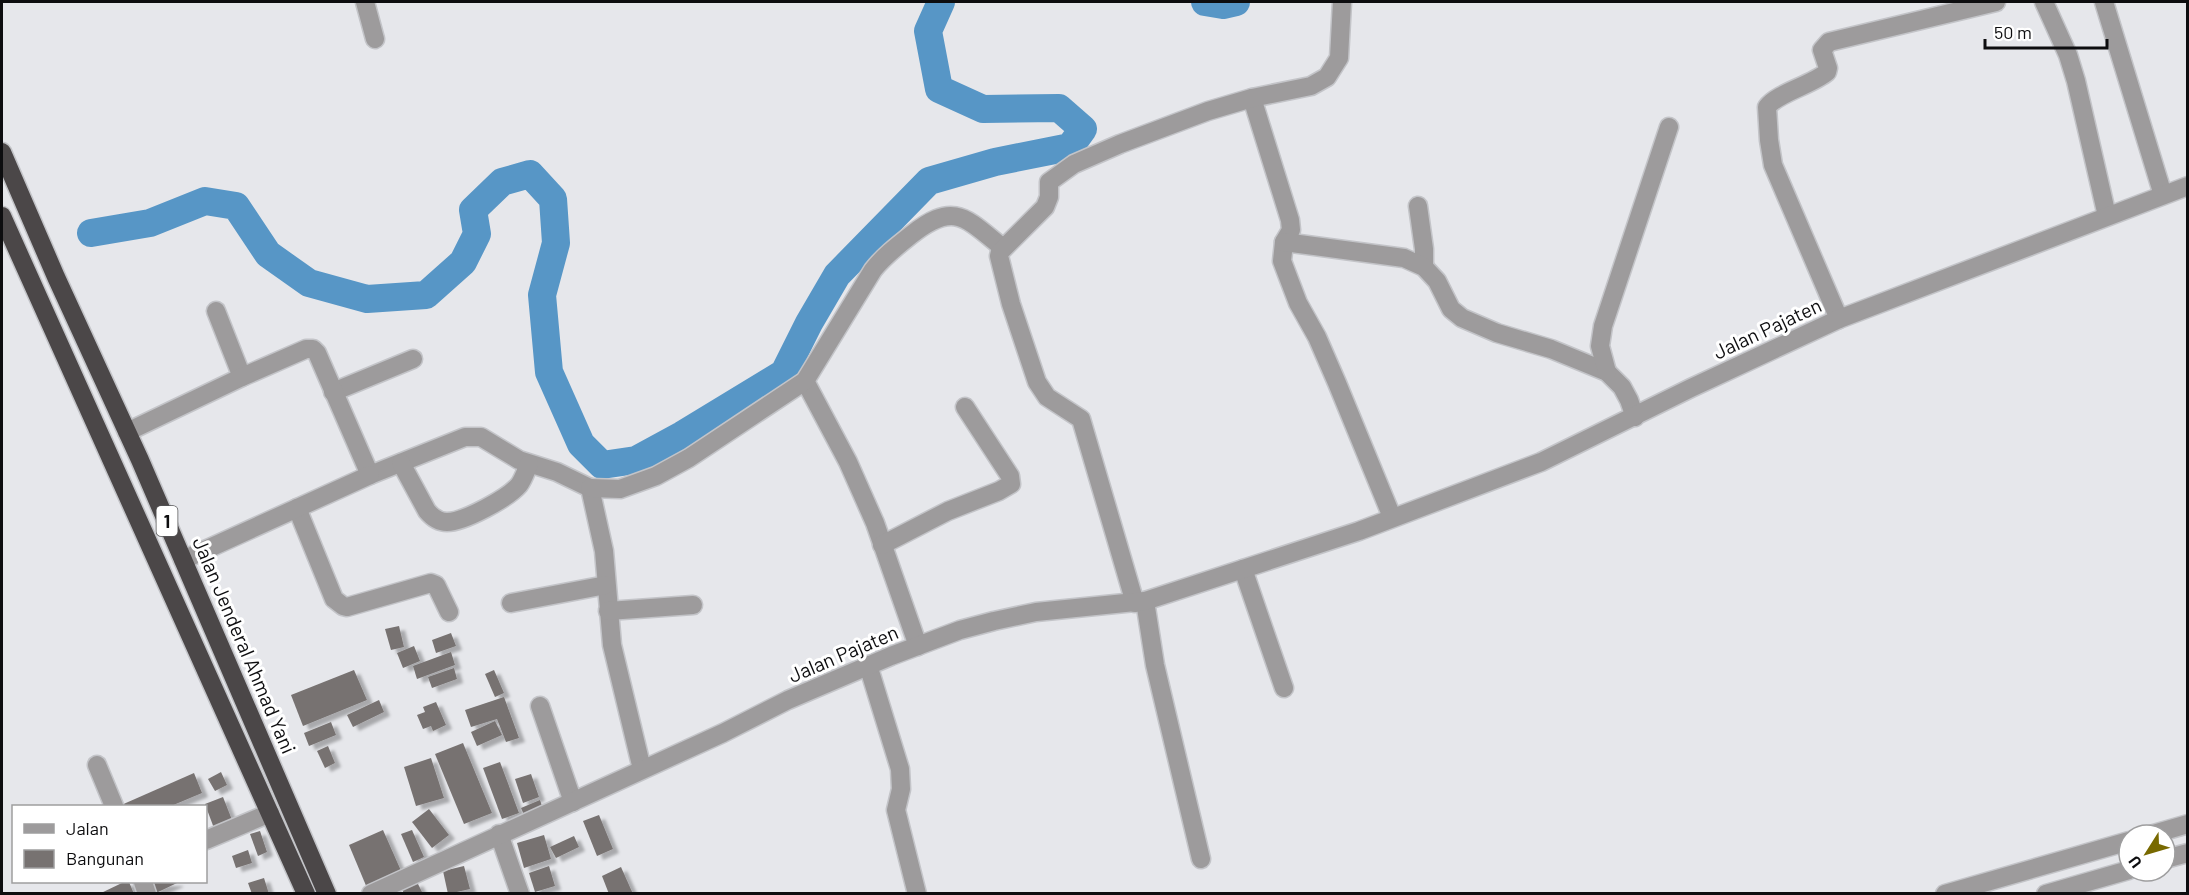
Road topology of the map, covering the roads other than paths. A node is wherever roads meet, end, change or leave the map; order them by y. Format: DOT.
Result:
graph roads {
  1 [pos="365,2"];
  2 [pos="1342,2"];
  3 [pos="1996,2"];
  4 [pos="2044,2"];
  5 [pos="2104,2"];
  6 [pos="375,39"];
  7 [pos="1252,98"];
  8 [pos="1669,127"];
  9 [pos="2,152"];
  10 [pos="2187,186"];
  11 [pos="2163,195"];
  12 [pos="1418,206"];
  13 [pos="2,216"];
  14 [pos="2107,216"];
  15 [pos="1284,242"];
  16 [pos="1002,248"];
  17 [pos="1424,267"];
  18 [pos="216,311"];
  19 [pos="1839,319"];
  20 [pos="413,358"];
  21 [pos="1607,372"];
  22 [pos="242,377"];
  23 [pos="805,381"];
  24 [pos="333,392"];
  25 [pos="965,407"];
  26 [pos="1635,417"];
  27 [pos="127,432"];
  28 [pos="401,463"];
  29 [pos="529,464"];
  30 [pos="370,476"];
  31 [pos="590,488"];
  32 [pos="297,508"];
  33 [pos="1392,517"];
  34 [pos="882,545"];
  35 [pos="183,560"];
  36 [pos="1243,569"];
  37 [pos="606,585"];
  38 [pos="1140,602"];
  39 [pos="511,603"];
  40 [pos="693,605"];
  41 [pos="608,611"];
  42 [pos="448,612"];
  43 [pos="918,646"];
  44 [pos="868,665"];
  45 [pos="1284,688"];
  46 [pos="540,706"];
  47 [pos="97,765"];
  48 [pos="642,769"];
  49 [pos="573,802"];
  50 [pos="113,805"];
  51 [pos="270,813"];
  52 [pos="499,834"];
  53 [pos="207,840"];
  54 [pos="2117,844"];
  55 [pos="1201,860"];
  56 [pos="2117,873"];
  57 [pos="306,894"];
  58 [pos="327,894"];
  59 [pos="371,894"];
  60 [pos="520,894"];
  61 [pos="917,894"];
  62 [pos="1945,894"];
  63 [pos="2046,894"];
  1 -- 6 [label="street"];
  2 -- 7 [label="street"];
  3 -- 19 [label="street"];
  4 -- 14 [label="street"];
  5 -- 11 [label="street"];
  7 -- 15 [label="street"];
  7 -- 16 [label="street"];
  8 -- 21 [label="street"];
  9 -- 27 [label="highway, Jalan Jenderal Ahmad Yani / 1"];
  10 -- 11 [label="street, Jalan Pajaten"];
  11 -- 14 [label="street, Jalan Pajaten"];
  12 -- 17 [label="street"];
  13 -- 51 [label="highway, 1"];
  14 -- 19 [label="street, Jalan Pajaten"];
  15 -- 17 [label="street"];
  15 -- 33 [label="street"];
  16 -- 23 [label="street"];
  16 -- 38 [label="street"];
  17 -- 21 [label="street"];
  18 -- 22 [label="street"];
  19 -- 26 [label="street, Jalan Pajaten"];
  20 -- 24 [label="street"];
  21 -- 26 [label="street"];
  22 -- 24 [label="street"];
  22 -- 27 [label="street"];
  23 -- 31 [label="street"];
  23 -- 34 [label="street"];
  24 -- 30 [label="street"];
  25 -- 34 [label="street"];
  26 -- 33 [label="street, Jalan Pajaten"];
  27 -- 35 [label="highway, Jalan Jenderal Ahmad Yani / 1"];
  28 -- 29 [label="street"];
  28 -- 29 [label="street"];
  28 -- 30 [label="street"];
  29 -- 31 [label="street"];
  30 -- 32 [label="street"];
  31 -- 37 [label="street"];
  32 -- 35 [label="street"];
  32 -- 42 [label="street"];
  33 -- 36 [label="street, Jalan Pajaten"];
  34 -- 43 [label="street"];
  35 -- 58 [label="highway, Jalan Jenderal Ahmad Yani / 1"];
  36 -- 38 [label="street, Jalan Pajaten"];
  36 -- 45 [label="street"];
  37 -- 39 [label="street"];
  37 -- 41 [label="street"];
  38 -- 43 [label="street, Jalan Pajaten"];
  38 -- 55 [label="street"];
  40 -- 41 [label="street"];
  41 -- 48 [label="street"];
  43 -- 44 [label="street, Jalan Pajaten"];
  44 -- 48 [label="street, Jalan Pajaten"];
  44 -- 61 [label="street"];
  46 -- 49 [label="street"];
  47 -- 50 [label="street"];
  48 -- 49 [label="street, Jalan Pajaten"];
  49 -- 52 [label="street, Jalan Pajaten"];
  51 -- 53 [label="street"];
  51 -- 57 [label="highway, 1"];
  52 -- 59 [label="street, Jalan Pajaten"];
  52 -- 60 [label="street"];
  54 -- 62 [label="street"];
  56 -- 63 [label="street"];
}
